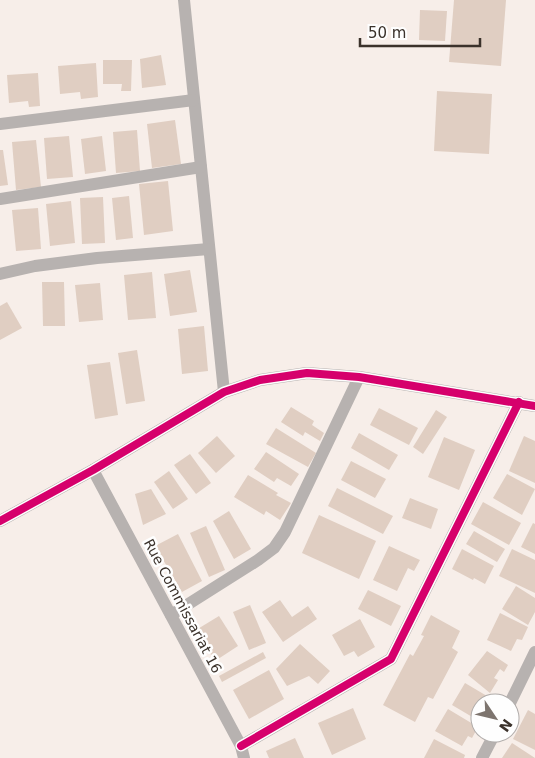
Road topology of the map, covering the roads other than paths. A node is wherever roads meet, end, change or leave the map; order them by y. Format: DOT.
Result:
graph roads {
  1 [pos="184,0"];
  2 [pos="194,100"];
  3 [pos="0,124"];
  4 [pos="201,167"];
  5 [pos="0,199"];
  6 [pos="209,249"];
  7 [pos="0,274"];
  8 [pos="359,377"];
  9 [pos="224,392"];
  10 [pos="518,402"];
  11 [pos="535,406"];
  12 [pos="93,470"];
  13 [pos="0,521"];
  14 [pos="171,615"];
  15 [pos="535,652"];
  16 [pos="515,693"];
  17 [pos="490,743"];
  18 [pos="243,752"];
  19 [pos="482,758"];
  1 -- 2 [label="street"];
  2 -- 3 [label="street"];
  2 -- 4 [label="street"];
  4 -- 5 [label="street"];
  4 -- 6 [label="street"];
  6 -- 7 [label="street"];
  6 -- 9 [label="street"];
  8 -- 9 [label="street"];
  8 -- 10 [label="street"];
  8 -- 14 [label="street"];
  9 -- 12 [label="street"];
  10 -- 11 [label="street"];
  10 -- 18 [label="street"];
  12 -- 13 [label="street"];
  12 -- 14 [label="street, Rue Commissariat 16"];
  14 -- 18 [label="street, Rue Commissariat 16"];
  15 -- 16 [label="street"];
  17 -- 19 [label="street"];
}
